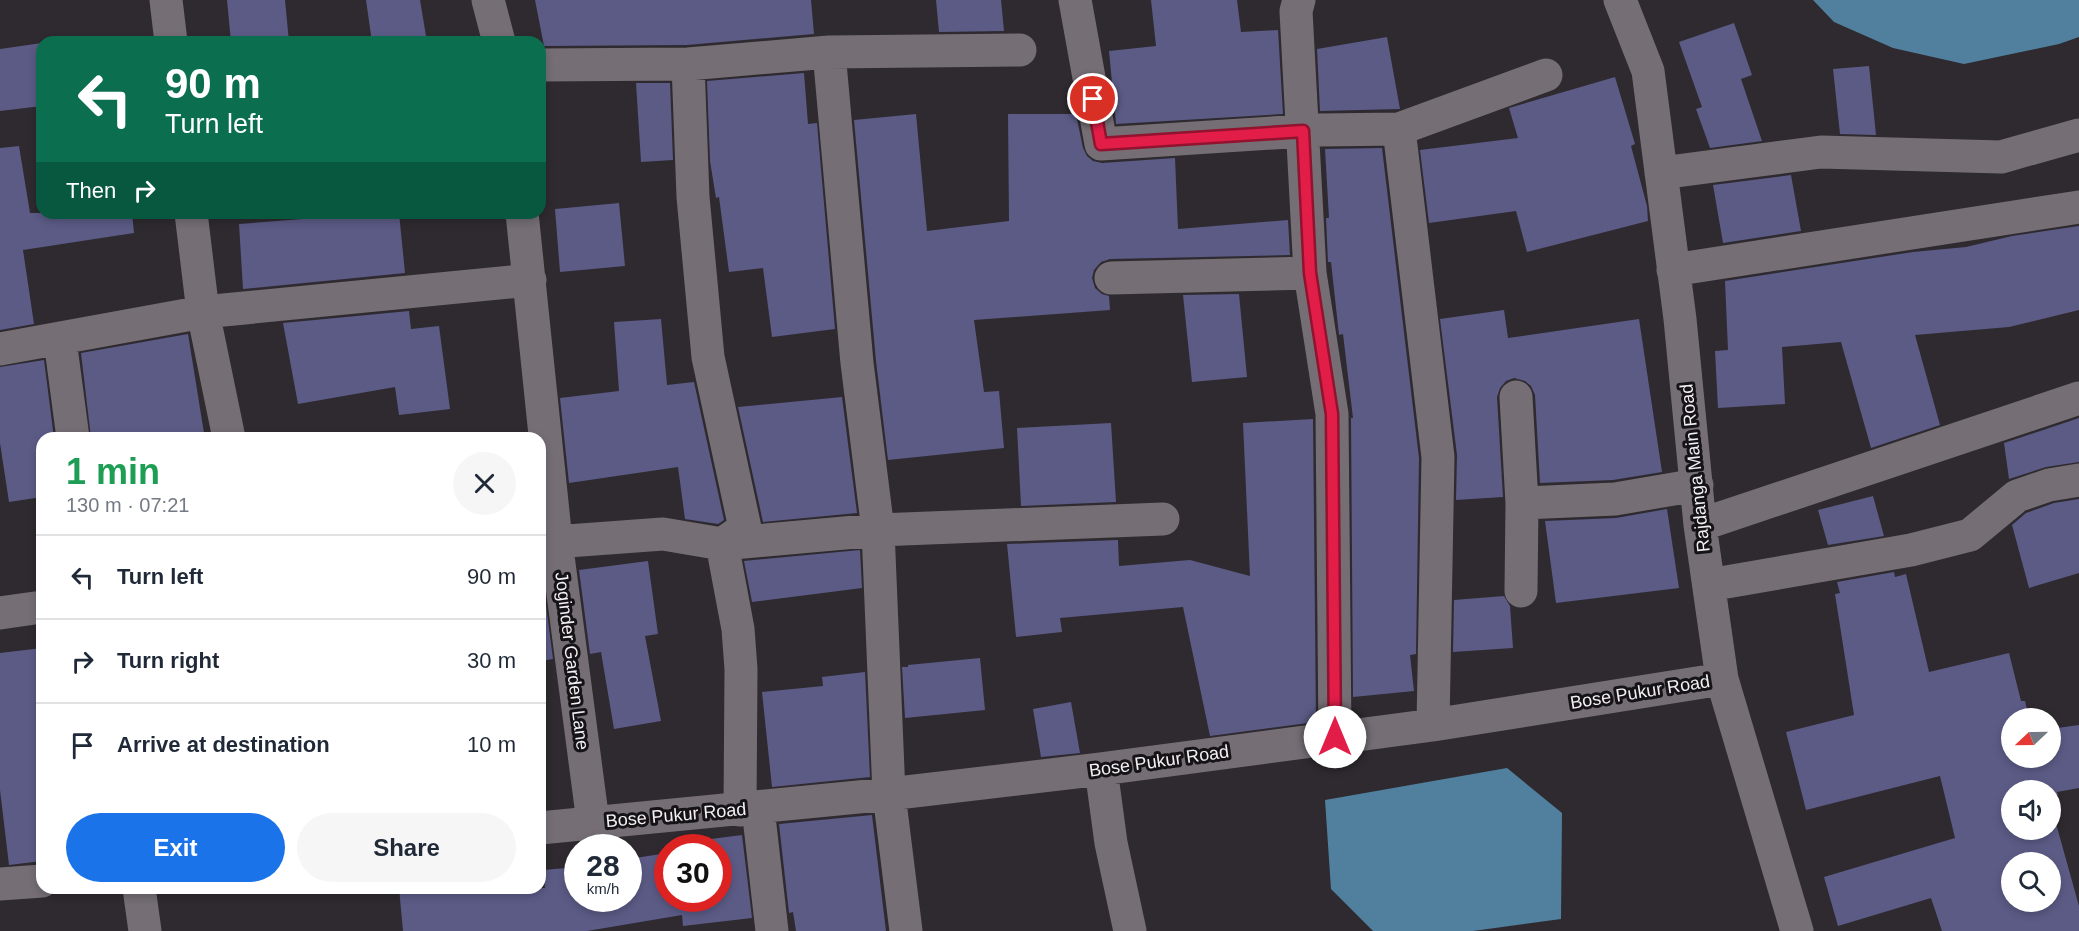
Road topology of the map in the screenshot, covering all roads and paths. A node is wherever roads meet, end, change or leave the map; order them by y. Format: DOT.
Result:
graph roads {
  1 [pos="166,0"];
  2 [pos="488,0"];
  3 [pos="1075,0"];
  4 [pos="1299,0"];
  5 [pos="1620,0"];
  6 [pos="170,36"];
  7 [pos="497,36"];
  8 [pos="1020,50"];
  9 [pos="830,52"];
  10 [pos="688,64"];
  11 [pos="546,65"];
  12 [pos="1546,75"];
  13 [pos="1399,129"];
  14 [pos="1303,131"];
  15 [pos="2079,135"];
  16 [pos="1661,173"];
  17 [pos="2079,207"];
  18 [pos="192,219"];
  19 [pos="523,219"];
  20 [pos="1673,270"];
  21 [pos="1310,273"];
  22 [pos="1111,278"];
  23 [pos="530,280"];
  24 [pos="203,312"];
  25 [pos="60,340"];
  26 [pos="0,349"];
  27 [pos="1516,397"];
  28 [pos="2079,398"];
  29 [pos="72,432"];
  30 [pos="228,432"];
  31 [pos="540,432"];
  32 [pos="2079,480"];
  33 [pos="1697,485"];
  34 [pos="1522,503"];
  35 [pos="546,513"];
  36 [pos="1163,519"];
  37 [pos="1700,525"];
  38 [pos="879,530"];
  39 [pos="548,542"];
  40 [pos="722,543"];
  41 [pos="1709,585"];
  42 [pos="1521,591"];
  43 [pos="36,608"];
  44 [pos="0,613"];
  45 [pos="1722,679"];
  46 [pos="1433,725"];
  47 [pos="1335,737"];
  48 [pos="1101,769"];
  49 [pos="889,794"];
  50 [pos="749,809"];
  51 [pos="593,822"];
  52 [pos="546,827"];
  53 [pos="36,881"];
  54 [pos="0,884"];
  55 [pos="140,894"];
  56 [pos="145,931"];
  57 [pos="772,931"];
  58 [pos="906,931"];
  59 [pos="1130,931"];
  60 [pos="1797,931"];
  1 -- 6 [label="street"];
  2 -- 7 [label="street"];
  3 -- 14 [label="street"];
  4 -- 14 [label="street"];
  5 -- 16 [label="street, Rajdanga Main Road"];
  8 -- 9 [label="street"];
  9 -- 10 [label="street"];
  9 -- 38 [label="street"];
  10 -- 11 [label="street"];
  10 -- 40 [label="street"];
  12 -- 13 [label="street"];
  13 -- 14 [label="street"];
  13 -- 46 [label="street"];
  14 -- 21 [label="street"];
  15 -- 16 [label="street"];
  16 -- 20 [label="street, Rajdanga Main Road"];
  17 -- 20 [label="street"];
  18 -- 24 [label="street"];
  19 -- 23 [label="street, Joginder Garden Lane"];
  20 -- 33 [label="street, Rajdanga Main Road"];
  21 -- 22 [label="street"];
  21 -- 47 [label="street"];
  23 -- 24 [label="street"];
  23 -- 31 [label="street, Joginder Garden Lane"];
  24 -- 25 [label="street"];
  24 -- 30 [label="street"];
  25 -- 26 [label="street"];
  25 -- 29 [label="street"];
  27 -- 34 [label="street"];
  28 -- 37 [label="street"];
  32 -- 41 [label="street"];
  33 -- 34 [label="street"];
  33 -- 37 [label="street, Rajdanga Main Road"];
  34 -- 42 [label="street"];
  35 -- 39 [label="street, Joginder Garden Lane"];
  36 -- 38 [label="street"];
  37 -- 41 [label="street, Rajdanga Main Road"];
  38 -- 40 [label="street"];
  38 -- 49 [label="street"];
  39 -- 40 [label="street"];
  39 -- 51 [label="street, Joginder Garden Lane"];
  40 -- 50 [label="street"];
  41 -- 45 [label="street, Rajdanga Main Road"];
  43 -- 44 [label="street"];
  45 -- 46 [label="street, Bose Pukur Road"];
  45 -- 60 [label="street, Rajdanga Main Road"];
  46 -- 47 [label="street, Bose Pukur Road"];
  47 -- 48 [label="street, Bose Pukur Road"];
  48 -- 49 [label="street, Bose Pukur Road"];
  48 -- 59 [label="street"];
  49 -- 50 [label="street, Bose Pukur Road"];
  49 -- 58 [label="street"];
  50 -- 51 [label="street, Bose Pukur Road"];
  50 -- 57 [label="street"];
  51 -- 52 [label="street, Bose Pukur Road"];
  53 -- 54 [label="street"];
  55 -- 56 [label="street"];
}
